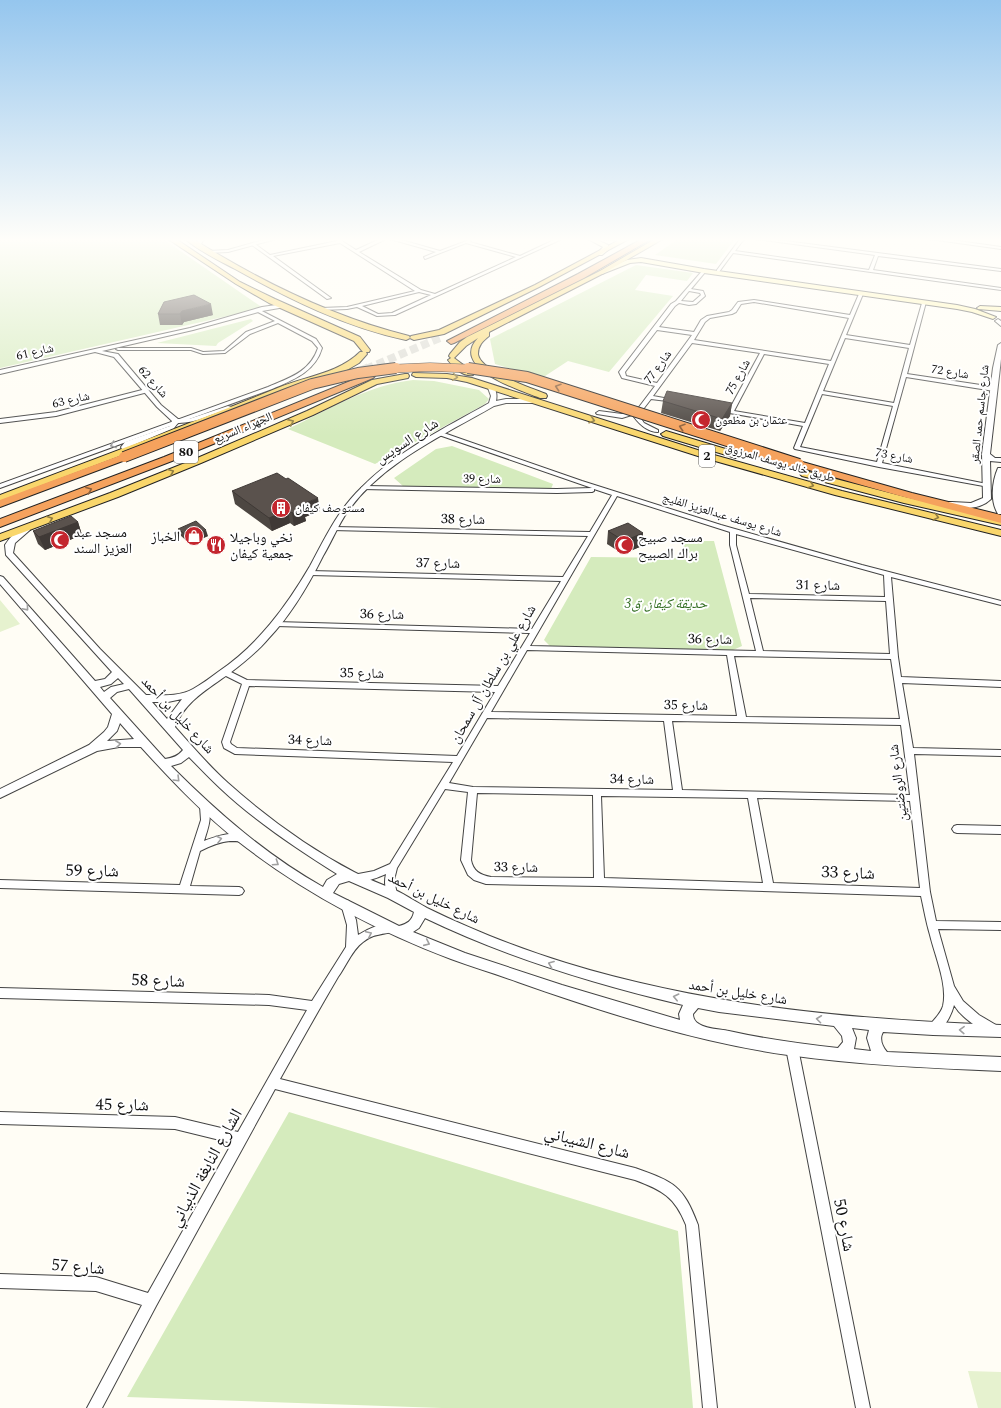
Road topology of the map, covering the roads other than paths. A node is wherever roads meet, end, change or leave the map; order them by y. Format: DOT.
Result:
graph roads {
  1 [pos="267,305"];
  2 [pos="280,305"];
  3 [pos="310,305"];
  4 [pos="357,305"];
  5 [pos="415,305"];
  6 [pos="497,305"];
  7 [pos="514,305"];
  8 [pos="520,305"];
  9 [pos="537,305"];
  10 [pos="673,305"];
  11 [pos="739,305"];
  12 [pos="776,305"];
  13 [pos="856,305"];
  14 [pos="924,305"];
  15 [pos="936,305"];
  16 [pos="958,305"];
  17 [pos="283,306"];
  18 [pos="346,308"];
  19 [pos="1001,309"];
  20 [pos="260,310"];
  21 [pos="321,310"];
  22 [pos="851,317"];
  23 [pos="340,318"];
  24 [pos="509,319"];
  25 [pos="278,321"];
  26 [pos="998,321"];
  27 [pos="655,328"];
  28 [pos="695,334"];
  29 [pos="843,336"];
  30 [pos="410,338"];
  31 [pos="444,341"];
  32 [pos="691,341"];
  33 [pos="382,342"];
  34 [pos="1001,345"];
  35 [pos="912,347"];
  36 [pos="118,349"];
  37 [pos="367,350"];
  38 [pos="92,351"];
  39 [pos="763,352"];
  40 [pos="453,358"];
  41 [pos="832,363"];
  42 [pos="0,372"];
  43 [pos="360,372"];
  44 [pos="416,375"];
  45 [pos="904,375"];
  46 [pos="370,376"];
  47 [pos="405,376"];
  48 [pos="998,379"];
  49 [pos="659,385"];
  50 [pos="491,388"];
  51 [pos="994,389"];
  52 [pos="146,391"];
  53 [pos="820,392"];
  54 [pos="543,396"];
  55 [pos="650,397"];
  56 [pos="532,401"];
  57 [pos="679,403"];
  58 [pos="492,404"];
  59 [pos="896,405"];
  60 [pos="236,409"];
  61 [pos="716,409"];
  62 [pos="638,412"];
  63 [pos="731,412"];
  64 [pos="599,414"];
  65 [pos="0,421"];
  66 [pos="176,421"];
  67 [pos="806,425"];
  68 [pos="656,431"];
  69 [pos="441,434"];
  70 [pos="125,453"];
  71 [pos="986,454"];
  72 [pos="704,456"];
  73 [pos="1001,460"];
  74 [pos="879,465"];
  75 [pos="1001,470"];
  76 [pos="808,475"];
  77 [pos="1000,478"];
  78 [pos="0,486"];
  79 [pos="987,486"];
  80 [pos="364,488"];
  81 [pos="599,490"];
  82 [pos="615,495"];
  83 [pos="908,495"];
  84 [pos="0,498"];
  85 [pos="0,504"];
  86 [pos="0,512"];
  87 [pos="1001,512"];
  88 [pos="1001,519"];
  89 [pos="1001,522"];
  90 [pos="0,523"];
  91 [pos="27,528"];
  92 [pos="334,529"];
  93 [pos="733,531"];
  94 [pos="1001,533"];
  95 [pos="592,534"];
  96 [pos="0,538"];
  97 [pos="310,573"];
  98 [pos="887,574"];
  99 [pos="0,579"];
  100 [pos="565,579"];
  101 [pos="746,596"];
  102 [pos="889,599"];
  103 [pos="1001,603"];
  104 [pos="276,624"];
  105 [pos="534,631"];
  106 [pos="524,648"];
  107 [pos="730,653"];
  108 [pos="760,654"];
  109 [pos="894,657"];
  110 [pos="118,672"];
  111 [pos="225,672"];
  112 [pos="899,680"];
  113 [pos="246,683"];
  114 [pos="1001,684"];
  115 [pos="92,685"];
  116 [pos="130,686"];
  117 [pos="500,689"];
  118 [pos="194,692"];
  119 [pos="103,698"];
  120 [pos="143,698"];
  121 [pos="117,714"];
  122 [pos="485,714"];
  123 [pos="668,718"];
  124 [pos="742,719"];
  125 [pos="904,722"];
  126 [pos="169,728"];
  127 [pos="144,743"];
  128 [pos="93,748"];
  129 [pos="189,750"];
  130 [pos="909,751"];
  131 [pos="1001,753"];
  132 [pos="459,759"];
  133 [pos="161,763"];
  134 [pos="443,785"];
  135 [pos="472,790"];
  136 [pos="597,792"];
  137 [pos="0,794"];
  138 [pos="678,794"];
  139 [pos="752,795"];
  140 [pos="914,798"];
  141 [pos="204,806"];
  142 [pos="957,829"];
  143 [pos="1001,830"];
  144 [pos="243,838"];
  145 [pos="197,849"];
  146 [pos="393,867"];
  147 [pos="353,877"];
  148 [pos="599,882"];
  149 [pos="0,884"];
  150 [pos="769,887"];
  151 [pos="184,888"];
  152 [pos="239,891"];
  153 [pos="925,892"];
  154 [pos="392,894"];
  155 [pos="327,895"];
  156 [pos="346,904"];
  157 [pos="420,910"];
  158 [pos="932,925"];
  159 [pos="1001,926"];
  160 [pos="396,930"];
  161 [pos="351,948"];
  162 [pos="949,987"];
  163 [pos="0,993"];
  164 [pos="698,1002"];
  165 [pos="315,1006"];
  166 [pos="838,1021"];
  167 [pos="880,1025"];
  168 [pos="933,1029"];
  169 [pos="695,1030"];
  170 [pos="998,1031"];
  171 [pos="792,1048"];
  172 [pos="841,1054"];
  173 [pos="884,1059"];
  174 [pos="1001,1064"];
  175 [pos="273,1083"];
  176 [pos="0,1118"];
  177 [pos="242,1139"];
  178 [pos="0,1281"];
  179 [pos="151,1301"];
  180 [pos="94,1408"];
  181 [pos="710,1408"];
  182 [pos="862,1408"];
  1 -- 20 [label="street, شارع 61"];
  2 -- 17 [label="main road"];
  3 -- 21 [label="main road"];
  4 -- 5 [label="street"];
  4 -- 18 [label="street"];
  6 -- 30 [label="main road"];
  7 -- 31 [label="highway"];
  8 -- 31 [label="highway"];
  9 -- 24 [label="main road"];
  10 -- 27 [label="street"];
  11 -- 28 [label="street, شارع 77"];
  12 -- 22 [label="street, شارع 77"];
  13 -- 22 [label="street"];
  14 -- 35 [label="street"];
  15 -- 26 [label="main road"];
  16 -- 19 [label="main road"];
  17 -- 20 [label="street, شارع 61"];
  17 -- 37 [label="main road"];
  18 -- 21 [label="street"];
  18 -- 23 [label="street"];
  19 -- 26 [label="main road"];
  20 -- 25 [label="street"];
  20 -- 36 [label="street, شارع 61"];
  21 -- 23 [label="main road"];
  22 -- 29 [label="street"];
  23 -- 30 [label="main road"];
  24 -- 40 [label="main road"];
  24 -- 54 [label="main road"];
  25 -- 36 [label="street"];
  25 -- 66 [label="street, الجهراء السريع"];
  27 -- 28 [label="street, شارع 77"];
  27 -- 49 [label="street"];
  28 -- 32 [label="street, شارع 77"];
  29 -- 35 [label="street"];
  29 -- 41 [label="street"];
  30 -- 31 [label="main road"];
  30 -- 33 [label="main road"];
  31 -- 40 [label="main road, طريق خالد يوسف المرزوق"];
  32 -- 39 [label="street"];
  32 -- 49 [label="street, شارع 77"];
  34 -- 48 [label="street, شارع جاسم حمد الصقر"];
  35 -- 45 [label="street"];
  36 -- 38 [label="street"];
  36 -- 38 [label="street, شارع 61"];
  36 -- 52 [label="street, شارع 62"];
  37 -- 47 [label="main road"];
  37 -- 60 [label="main road, الجهراء السريع"];
  38 -- 42 [label="street, شارع 61"];
  39 -- 41 [label="street"];
  39 -- 63 [label="street, شارع 75"];
  40 -- 44 [label="main road"];
  40 -- 54 [label="main road, طريق خالد يوسف المرزوق / 2"];
  41 -- 53 [label="street"];
  43 -- 86 [label="highway, الجهراء السريع / 80"];
  44 -- 47 [label="main road"];
  44 -- 50 [label="main road, طريق خالد يوسف المرزوق / 2, one-way"];
  45 -- 51 [label="street, شارع 72"];
  45 -- 59 [label="street"];
  90 -- 46 [label="highway, الجهراء السريع / 80, one-way"];
  91 -- 47 [label="main road, الجهراء السريع, one-way"];
  48 -- 51 [label="street, شارع جاسم حمد الصقر"];
  49 -- 55 [label="street, شارع 77"];
  50 -- 56 [label="main road, طريق خالد يوسف المرزوق / 2"];
  50 -- 58 [label="street"];
  51 -- 71 [label="street, شارع جاسم حمد الصقر"];
  52 -- 65 [label="street, شارع 63"];
  52 -- 66 [label="street, شارع 62"];
  53 -- 59 [label="street"];
  53 -- 67 [label="street"];
  54 -- 64 [label="main road, طريق خالد يوسف المرزوق / 2"];
  55 -- 57 [label="street"];
  55 -- 62 [label="street, شارع 77"];
  56 -- 58 [label="street, شارع السويس"];
  56 -- 72 [label="main road, طريق خالد يوسف المرزوق / 2, one-way"];
  58 -- 69 [label="street, شارع السويس"];
  59 -- 74 [label="street"];
  60 -- 66 [label="street"];
  60 -- 70 [label="main road, الجهراء السريع"];
  61 -- 63 [label="street"];
  62 -- 64 [label="street"];
  62 -- 68 [label="street"];
  63 -- 67 [label="street"];
  64 -- 68 [label="main road, طريق خالد يوسف المرزوق / 2"];
  66 -- 70 [label="street"];
  66 -- 78 [label="street, الجهراء السريع, one-way"];
  67 -- 74 [label="street, شارع 73"];
  68 -- 76 [label="main road, طريق خالد يوسف المرزوق / 2"];
  69 -- 80 [label="street, شارع السويس"];
  69 -- 81 [label="street, شارع يوسف عبدالعزيز الفليج"];
  83 -- 70 [label="highway, one-way, bridge"];
  70 -- 84 [label="main road, الجهراء السريع"];
  70 -- 85 [label="highway"];
  71 -- 73 [label="street"];
  71 -- 79 [label="street, شارع جاسم حمد الصقر"];
  72 -- 76 [label="main road"];
  72 -- 94 [label="main road, طريق خالد يوسف المرزوق / 2, one-way"];
  74 -- 79 [label="street, شارع 73"];
  75 -- 77 [label="street, شارع جاسم حمد الصقر"];
  76 -- 89 [label="main road, طريق خالد يوسف المرزوق / 2"];
  77 -- 87 [label="street, شارع جاسم حمد الصقر"];
  79 -- 83 [label="street, شارع جاسم حمد الصقر"];
  80 -- 81 [label="street, 39 شارع"];
  80 -- 92 [label="street, شارع السويس"];
  81 -- 82 [label="street, شارع يوسف عبدالعزيز الفليج"];
  82 -- 93 [label="street, شارع يوسف عبدالعزيز الفليج"];
  82 -- 95 [label="street, شارع علي بن سلطان آل سمحان"];
  83 -- 88 [label="highway"];
  91 -- 96 [label="main road, الجهراء السريع"];
  91 -- 110 [label="street, شارع خليل بن أحمد"];
  92 -- 95 [label="street, شارع 38"];
  92 -- 97 [label="street, شارع السويس"];
  93 -- 98 [label="street, شارع يوسف عبدالعزيز الفليج"];
  93 -- 101 [label="street"];
  95 -- 100 [label="street, شارع علي بن سلطان آل سمحان"];
  97 -- 100 [label="street, شارع 37"];
  97 -- 104 [label="street, شارع السويس"];
  98 -- 102 [label="street, شارع الروضتين"];
  98 -- 103 [label="street, شارع يوسف عبدالعزيز الفليج"];
  99 -- 115 [label="street, one-way"];
  100 -- 105 [label="street, شارع علي بن سلطان آل سمحان"];
  101 -- 102 [label="street, شارع 31"];
  101 -- 108 [label="street"];
  102 -- 109 [label="street, شارع الروضتين"];
  104 -- 105 [label="street, شارع 36"];
  104 -- 111 [label="street, شارع السويس"];
  105 -- 106 [label="street, شارع علي بن سلطان آل سمحان"];
  106 -- 107 [label="street, شارع 36"];
  106 -- 117 [label="street, شارع علي بن سلطان آل سمحان"];
  107 -- 108 [label="street, شارع 36"];
  107 -- 124 [label="street"];
  108 -- 109 [label="street, شارع 36"];
  109 -- 112 [label="street, شارع الروضتين"];
  110 -- 115 [label="street"];
  110 -- 116 [label="street, شارع خليل بن أحمد"];
  111 -- 113 [label="street, شارع 35"];
  111 -- 118 [label="street, شارع السويس"];
  112 -- 114 [label="street"];
  112 -- 125 [label="street, شارع الروضتين"];
  113 -- 117 [label="street, شارع 35"];
  113 -- 132 [label="street, شارع 34"];
  115 -- 119 [label="street"];
  116 -- 119 [label="street"];
  116 -- 120 [label="street, شارع خليل بن أحمد"];
  117 -- 122 [label="street, شارع علي بن سلطان آل سمحان"];
  118 -- 120 [label="street, شارع السويس"];
  118 -- 126 [label="street, شارع السويس"];
  119 -- 121 [label="street"];
  120 -- 126 [label="street, شارع خليل بن أحمد"];
  121 -- 127 [label="street"];
  121 -- 128 [label="street"];
  122 -- 123 [label="street, شارع 35"];
  122 -- 132 [label="street, شارع علي بن سلطان آل سمحان"];
  123 -- 124 [label="street, شارع 35"];
  123 -- 138 [label="street, شارع 34"];
  124 -- 125 [label="street, شارع 35"];
  125 -- 130 [label="street, شارع الروضتين"];
  126 -- 129 [label="street, شارع خليل بن أحمد"];
  128 -- 127 [label="street, one-way"];
  127 -- 133 [label="street"];
  128 -- 137 [label="street"];
  129 -- 133 [label="street"];
  129 -- 147 [label="street, شارع خليل بن أحمد"];
  130 -- 131 [label="street"];
  130 -- 140 [label="street, شارع الروضتين"];
  132 -- 134 [label="street, شارع علي بن سلطان آل سمحان"];
  133 -- 141 [label="street, one-way"];
  134 -- 135 [label="street, شارع 34"];
  134 -- 146 [label="street, شارع علي بن سلطان آل سمحان"];
  135 -- 136 [label="street, شارع 34"];
  135 -- 148 [label="street, شارع 33"];
  136 -- 138 [label="street, شارع 34"];
  136 -- 148 [label="street"];
  138 -- 139 [label="street, شارع 34"];
  139 -- 140 [label="street, شارع 34"];
  139 -- 150 [label="street"];
  140 -- 153 [label="street, شارع الروضتين"];
  141 -- 144 [label="street"];
  141 -- 145 [label="street"];
  142 -- 143 [label="street"];
  145 -- 144 [label="street, one-way"];
  144 -- 155 [label="street, one-way"];
  145 -- 151 [label="street"];
  146 -- 147 [label="street"];
  146 -- 154 [label="street, شارع علي بن سلطان آل سمحان"];
  147 -- 154 [label="street, شارع خليل بن أحمد"];
  147 -- 155 [label="street"];
  148 -- 150 [label="street, شارع 33"];
  149 -- 151 [label="street, شارع 59"];
  150 -- 153 [label="street, شارع 33"];
  151 -- 152 [label="street, شارع 59"];
  153 -- 158 [label="street, شارع الروضتين"];
  154 -- 157 [label="street, شارع خليل بن أحمد"];
  155 -- 156 [label="street"];
  156 -- 160 [label="street"];
  156 -- 161 [label="street, الشارع النابغة الذبياني"];
  157 -- 160 [label="street"];
  164 -- 157 [label="street, شارع خليل بن أحمد, one-way"];
  158 -- 159 [label="street"];
  158 -- 162 [label="street, شارع الروضتين"];
  161 -- 160 [label="street, الشارع النابغة الذبياني, one-way"];
  160 -- 169 [label="street, one-way"];
  161 -- 165 [label="street, الشارع النابغة الذبياني"];
  162 -- 168 [label="street, شارع الروضتين"];
  162 -- 170 [label="street, شارع الروضتين"];
  163 -- 165 [label="street, شارع 58"];
  166 -- 164 [label="street, شارع خليل بن أحمد, one-way"];
  164 -- 169 [label="street"];
  165 -- 175 [label="street, الشارع النابغة الذبياني"];
  166 -- 167 [label="street, شارع خليل بن أحمد"];
  166 -- 172 [label="street"];
  167 -- 168 [label="street, شارع خليل بن أحمد"];
  167 -- 173 [label="street"];
  170 -- 168 [label="street, شارع خليل بن أحمد, one-way"];
  169 -- 171 [label="street"];
  171 -- 172 [label="street"];
  171 -- 182 [label="street, شارع 50"];
  172 -- 173 [label="street"];
  173 -- 174 [label="street"];
  175 -- 177 [label="street, الشارع النابغة الذبياني"];
  175 -- 181 [label="street, شارع الشيباني"];
  176 -- 177 [label="street, شارع 45"];
  177 -- 179 [label="street, الشارع النابغة الذبياني"];
  178 -- 179 [label="street, شارع 57"];
  179 -- 180 [label="street, الشارع النابغة الذبياني"];
}
